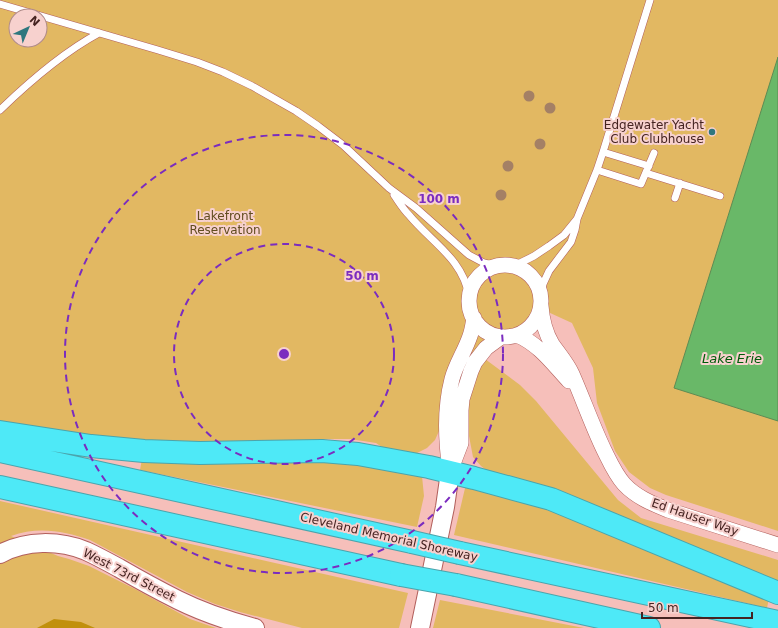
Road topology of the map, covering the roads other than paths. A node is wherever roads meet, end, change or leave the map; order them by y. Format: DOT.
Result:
graph roads {
  1 [pos="650,0"];
  2 [pos="0,4"];
  3 [pos="99,33"];
  4 [pos="0,110"];
  5 [pos="603,152"];
  6 [pos="654,153"];
  7 [pos="647,169"];
  8 [pos="597,170"];
  9 [pos="680,183"];
  10 [pos="389,188"];
  11 [pos="720,196"];
  12 [pos="675,198"];
  13 [pos="578,219"];
  14 [pos="502,265"];
  15 [pos="470,296"];
  16 [pos="541,302"];
  17 [pos="474,318"];
  18 [pos="517,335"];
  19 [pos="501,337"];
  20 [pos="578,390"];
  21 [pos="0,432"];
  22 [pos="0,451"];
  23 [pos="450,472"];
  24 [pos="0,487"];
  25 [pos="778,545"];
  26 [pos="0,554"];
  27 [pos="778,592"];
  28 [pos="778,622"];
  29 [pos="255,628"];
  30 [pos="420,628"];
  31 [pos="649,628"];
  1 -- 5 [label="lane"];
  2 -- 3 [label="lane"];
  3 -- 4 [label="lane"];
  3 -- 10 [label="lane"];
  5 -- 7 [label="lane"];
  5 -- 8 [label="lane"];
  6 -- 7 [label="lane"];
  7 -- 8 [label="lane"];
  7 -- 9 [label="lane"];
  8 -- 13 [label="lane"];
  9 -- 11 [label="lane"];
  9 -- 12 [label="lane"];
  10 -- 14 [label="lane"];
  10 -- 15 [label="lane"];
  13 -- 14 [label="lane"];
  13 -- 16 [label="lane"];
  14 -- 15 [label="street"];
  14 -- 16 [label="street"];
  15 -- 17 [label="street"];
  16 -- 18 [label="street"];
  16 -- 20 [label="street, Ed Hauser Way"];
  17 -- 19 [label="street"];
  17 -- 23 [label="street"];
  18 -- 19 [label="street"];
  18 -- 20 [label="street"];
  19 -- 23 [label="street"];
  20 -- 25 [label="street, Ed Hauser Way"];
  21 -- 23 [label="highway"];
  22 -- 28 [label="highway, Cleveland Memorial Shoreway, bridge"];
  23 -- 27 [label="highway"];
  23 -- 30 [label="street"];
  24 -- 31 [label="highway, bridge"];
  26 -- 29 [label="street, West 73rd Street"];
}
